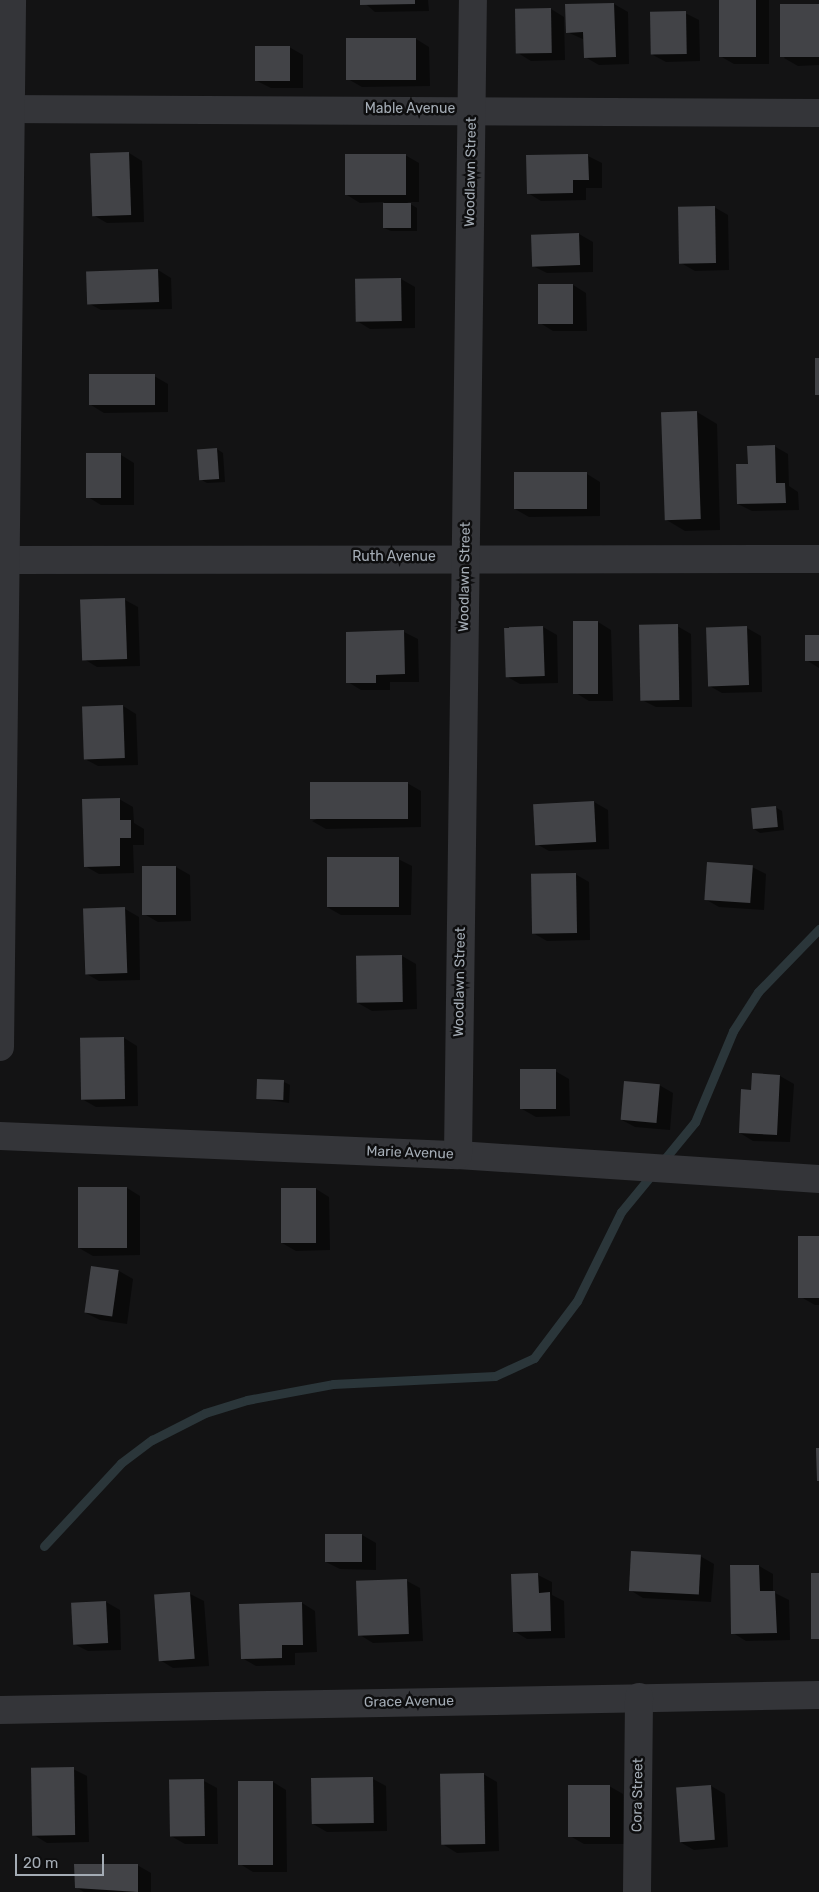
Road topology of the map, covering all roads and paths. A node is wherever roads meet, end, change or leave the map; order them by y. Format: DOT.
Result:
graph roads {
  1 [pos="12,0"];
  2 [pos="473,0"];
  3 [pos="5,109"];
  4 [pos="472,109"];
  5 [pos="819,113"];
  6 [pos="466,556"];
  7 [pos="819,559"];
  8 [pos="3,560"];
  9 [pos="0,1047"];
  10 [pos="0,1136"];
  11 [pos="458,1154"];
  12 [pos="819,1179"];
  13 [pos="819,1695"];
  14 [pos="639,1697"];
  15 [pos="0,1710"];
  16 [pos="638,1892"];
  1 -- 3 [label="street"];
  2 -- 4 [label="street, Woodlawn Street"];
  3 -- 4 [label="street, Mable Avenue"];
  3 -- 8 [label="street"];
  4 -- 5 [label="street, Mable Avenue"];
  4 -- 6 [label="street, Woodlawn Street"];
  6 -- 7 [label="street, Ruth Avenue"];
  6 -- 8 [label="street, Ruth Avenue"];
  6 -- 11 [label="street, Woodlawn Street"];
  8 -- 9 [label="street"];
  10 -- 11 [label="street, Marie Avenue"];
  11 -- 12 [label="street, Marie Avenue"];
  13 -- 14 [label="street, Grace Avenue"];
  14 -- 15 [label="street, Grace Avenue"];
  14 -- 16 [label="street, Cora Street"];
}
